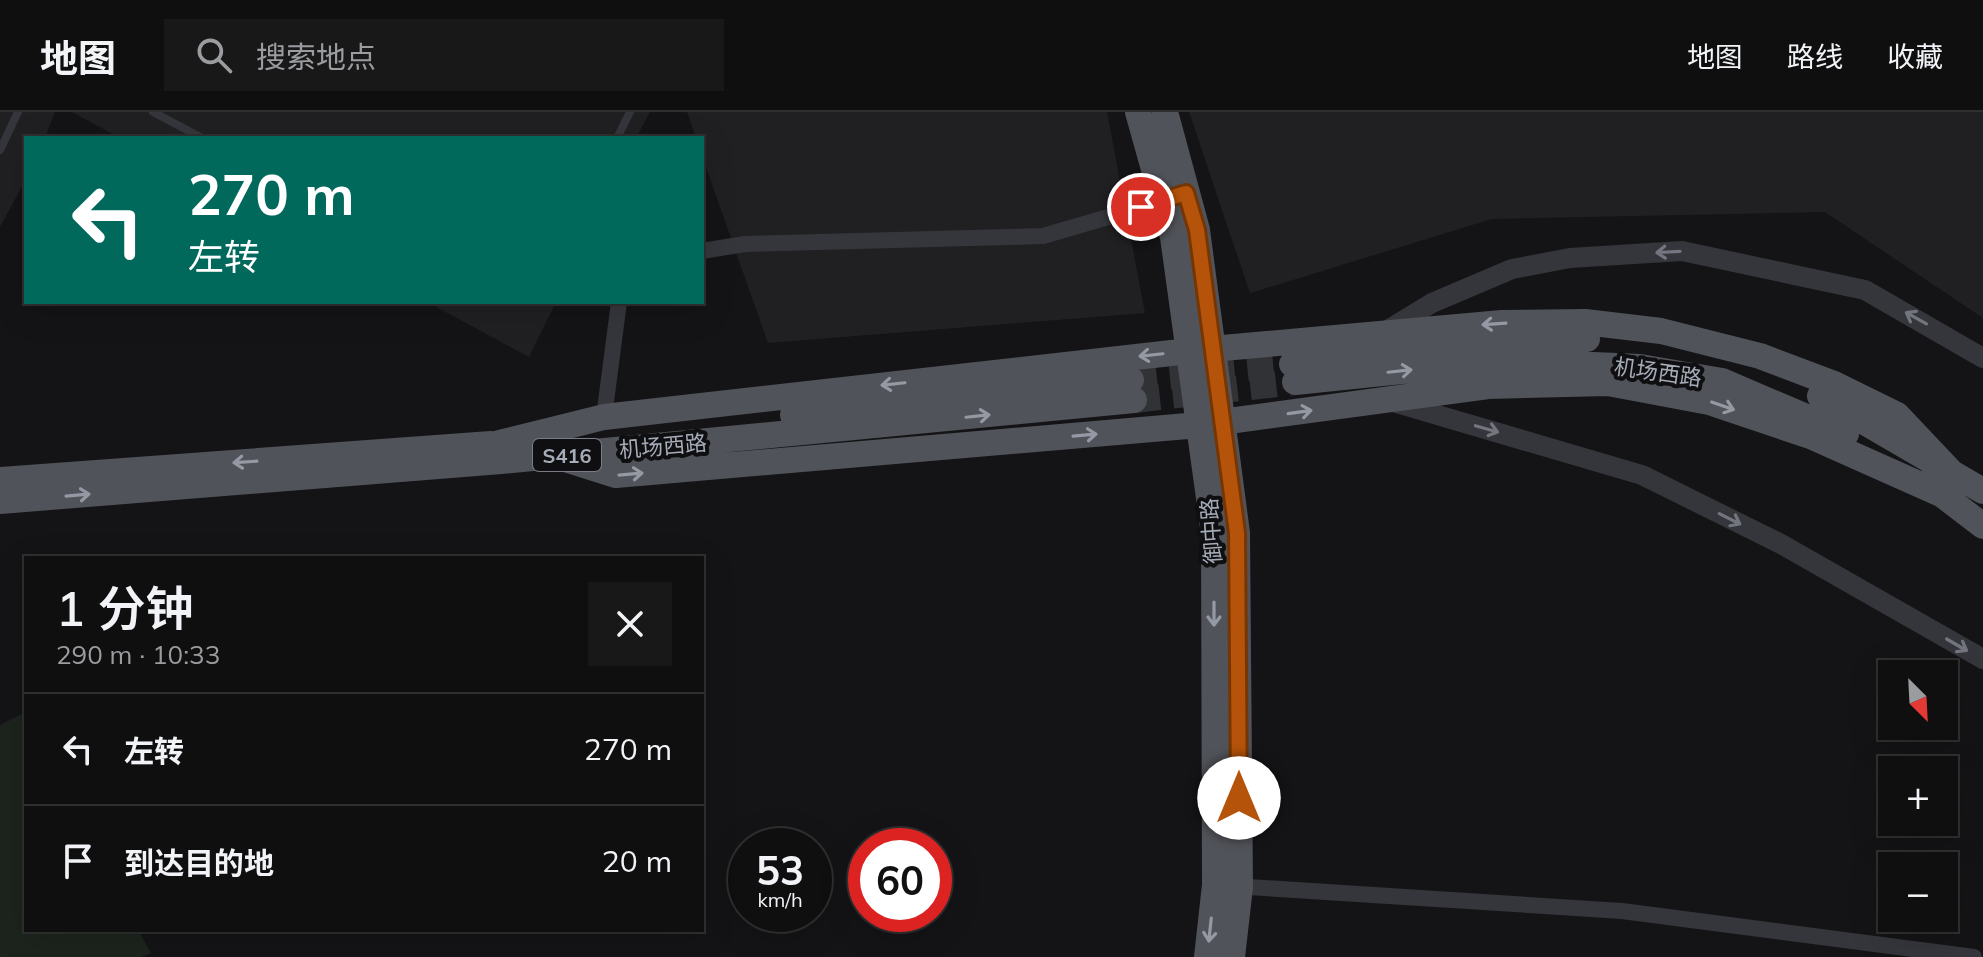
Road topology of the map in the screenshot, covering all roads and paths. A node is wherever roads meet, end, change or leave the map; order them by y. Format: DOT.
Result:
graph roads {
  1 [pos="18,112"];
  2 [pos="153,112"];
  3 [pos="630,112"];
  4 [pos="1138,112"];
  5 [pos="1165,112"];
  6 [pos="198,136"];
  7 [pos="618,136"];
  8 [pos="0,150"];
  9 [pos="1175,197"];
  10 [pos="704,251"];
  11 [pos="619,304"];
  12 [pos="1383,333"];
  13 [pos="1201,350"];
  14 [pos="1983,358"];
  15 [pos="1293,373"];
  16 [pos="1385,400"];
  17 [pos="604,417"];
  18 [pos="1211,424"];
  19 [pos="499,443"];
  20 [pos="556,456"];
  21 [pos="0,480"];
  22 [pos="1946,483"];
  23 [pos="1983,491"];
  24 [pos="0,501"];
  25 [pos="1983,526"];
  26 [pos="1983,659"];
  27 [pos="1227,886"];
  28 [pos="1207,957"];
  29 [pos="1232,957"];
  30 [pos="1974,957"];
  1 -- 8 [label="lane"];
  2 -- 6 [label="lane"];
  3 -- 7 [label="lane"];
  4 -- 9 [label="main road, 御中路"];
  5 -- 9 [label="main road, 御中路"];
  9 -- 10 [label="street"];
  9 -- 13 [label="main road, 御中路"];
  11 -- 17 [label="street"];
  12 -- 13 [label="main road"];
  14 -- 12 [label="street, one-way"];
  22 -- 12 [label="main road, one-way"];
  13 -- 17 [label="main road, one-way"];
  13 -- 18 [label="main road, 御中路"];
  15 -- 22 [label="main road, 机场西路"];
  18 -- 16 [label="main road, one-way"];
  16 -- 22 [label="main road, one-way"];
  16 -- 26 [label="street, one-way"];
  17 -- 19 [label="main road"];
  20 -- 18 [label="main road, one-way"];
  18 -- 27 [label="main road, 御中路"];
  20 -- 19 [label="main road, 机场西路 / S416, one-way"];
  19 -- 21 [label="main road, S416, one-way"];
  24 -- 20 [label="main road, 机场西路 / S416, one-way"];
  22 -- 23 [label="main road"];
  22 -- 25 [label="main road, 机场西路"];
  27 -- 28 [label="main road, 御中路, one-way"];
  27 -- 29 [label="main road, 御中路"];
  27 -- 30 [label="street"];
}
